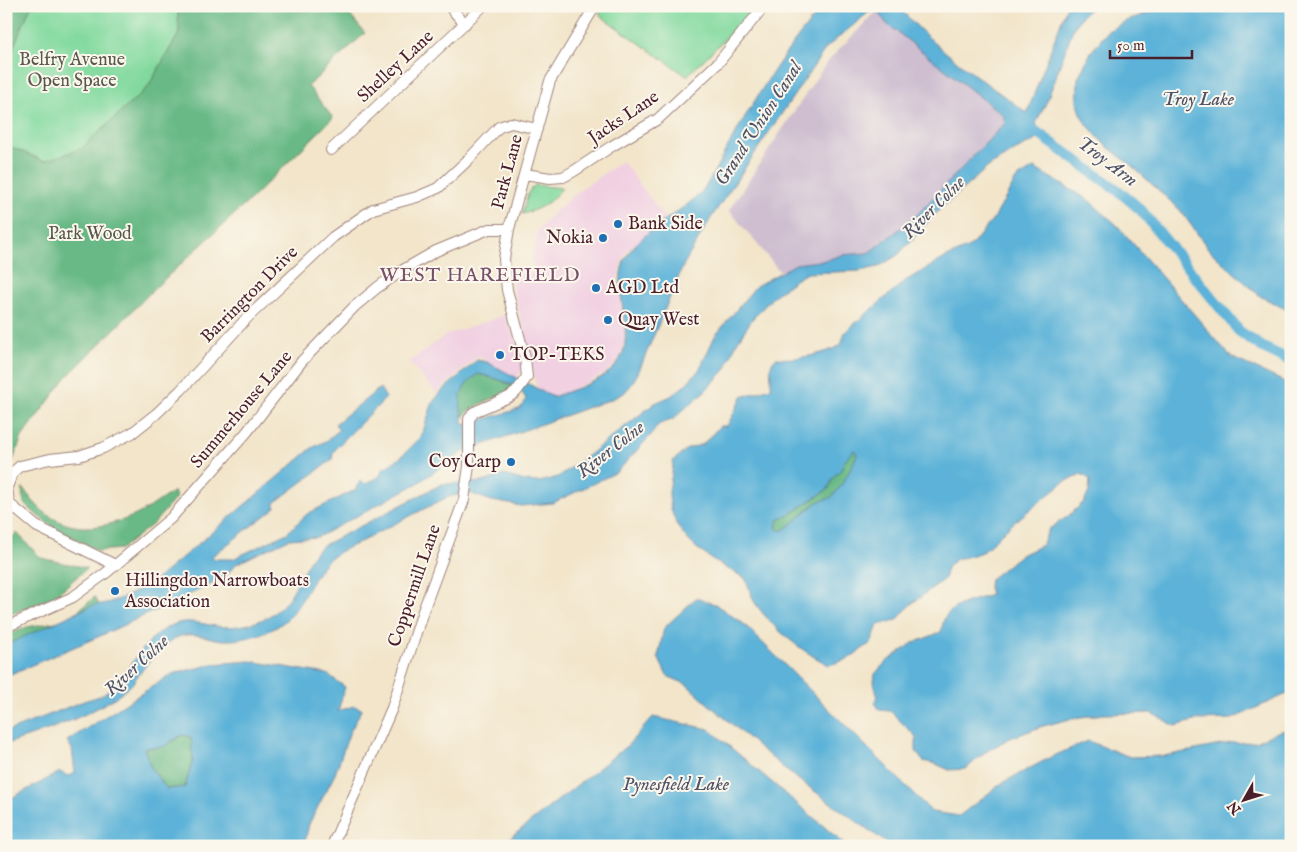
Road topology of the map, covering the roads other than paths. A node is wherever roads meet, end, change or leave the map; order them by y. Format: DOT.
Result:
graph roads {
  1 [pos="449,6"];
  2 [pos="483,6"];
  3 [pos="595,6"];
  4 [pos="764,6"];
  5 [pos="465,24"];
  6 [pos="536,129"];
  7 [pos="331,150"];
  8 [pos="525,174"];
  9 [pos="509,229"];
  10 [pos="525,358"];
  11 [pos="8,502"];
  12 [pos="115,565"];
  13 [pos="6,627"];
  14 [pos="332,846"];
  1 -- 5 [label="street"];
  2 -- 5 [label="street, Shelley Lane"];
  3 -- 6 [label="street, Park Lane"];
  4 -- 8 [label="street, Jacks Lane"];
  5 -- 7 [label="street, Shelley Lane"];
  6 -- 8 [label="street, Park Lane"];
  6 -- 11 [label="street, Barrington Drive"];
  8 -- 9 [label="street, Park Lane"];
  9 -- 10 [label="street, Park Lane"];
  9 -- 12 [label="street, Summerhouse Lane"];
  10 -- 14 [label="street, Coppermill Lane"];
  11 -- 12 [label="street"];
  12 -- 13 [label="street, Summerhouse Lane"];
}
